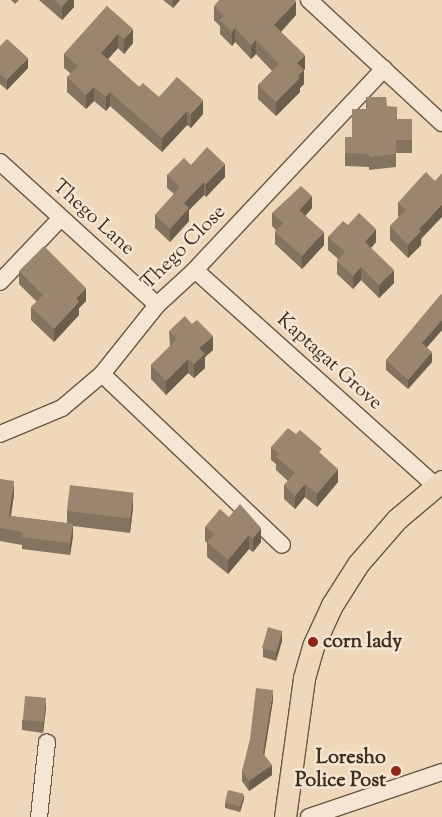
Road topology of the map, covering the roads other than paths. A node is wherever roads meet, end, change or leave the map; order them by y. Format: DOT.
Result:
graph roads {
  1 [pos="309,0"];
  2 [pos="384,69"];
  3 [pos="442,122"];
  4 [pos="0,162"];
  5 [pos="60,218"];
  6 [pos="194,270"];
  7 [pos="0,282"];
  8 [pos="157,305"];
  9 [pos="102,374"];
  10 [pos="0,434"];
  11 [pos="439,483"];
  12 [pos="282,545"];
  13 [pos="47,742"];
  14 [pos="442,772"];
  15 [pos="39,817"];
  16 [pos="285,817"];
  17 [pos="309,817"];
  1 -- 2 [label="street"];
  2 -- 3 [label="street"];
  2 -- 6 [label="street, Thego Close"];
  4 -- 5 [label="street, Thego Lane"];
  5 -- 7 [label="street"];
  5 -- 8 [label="street, Thego Lane"];
  6 -- 8 [label="street, Thego Close"];
  6 -- 11 [label="street, Kaptagat Grove"];
  8 -- 9 [label="street, Thego Close"];
  9 -- 10 [label="street, Thego Close"];
  9 -- 12 [label="street"];
  11 -- 16 [label="main road"];
  13 -- 15 [label="street"];
  14 -- 17 [label="street"];
}
